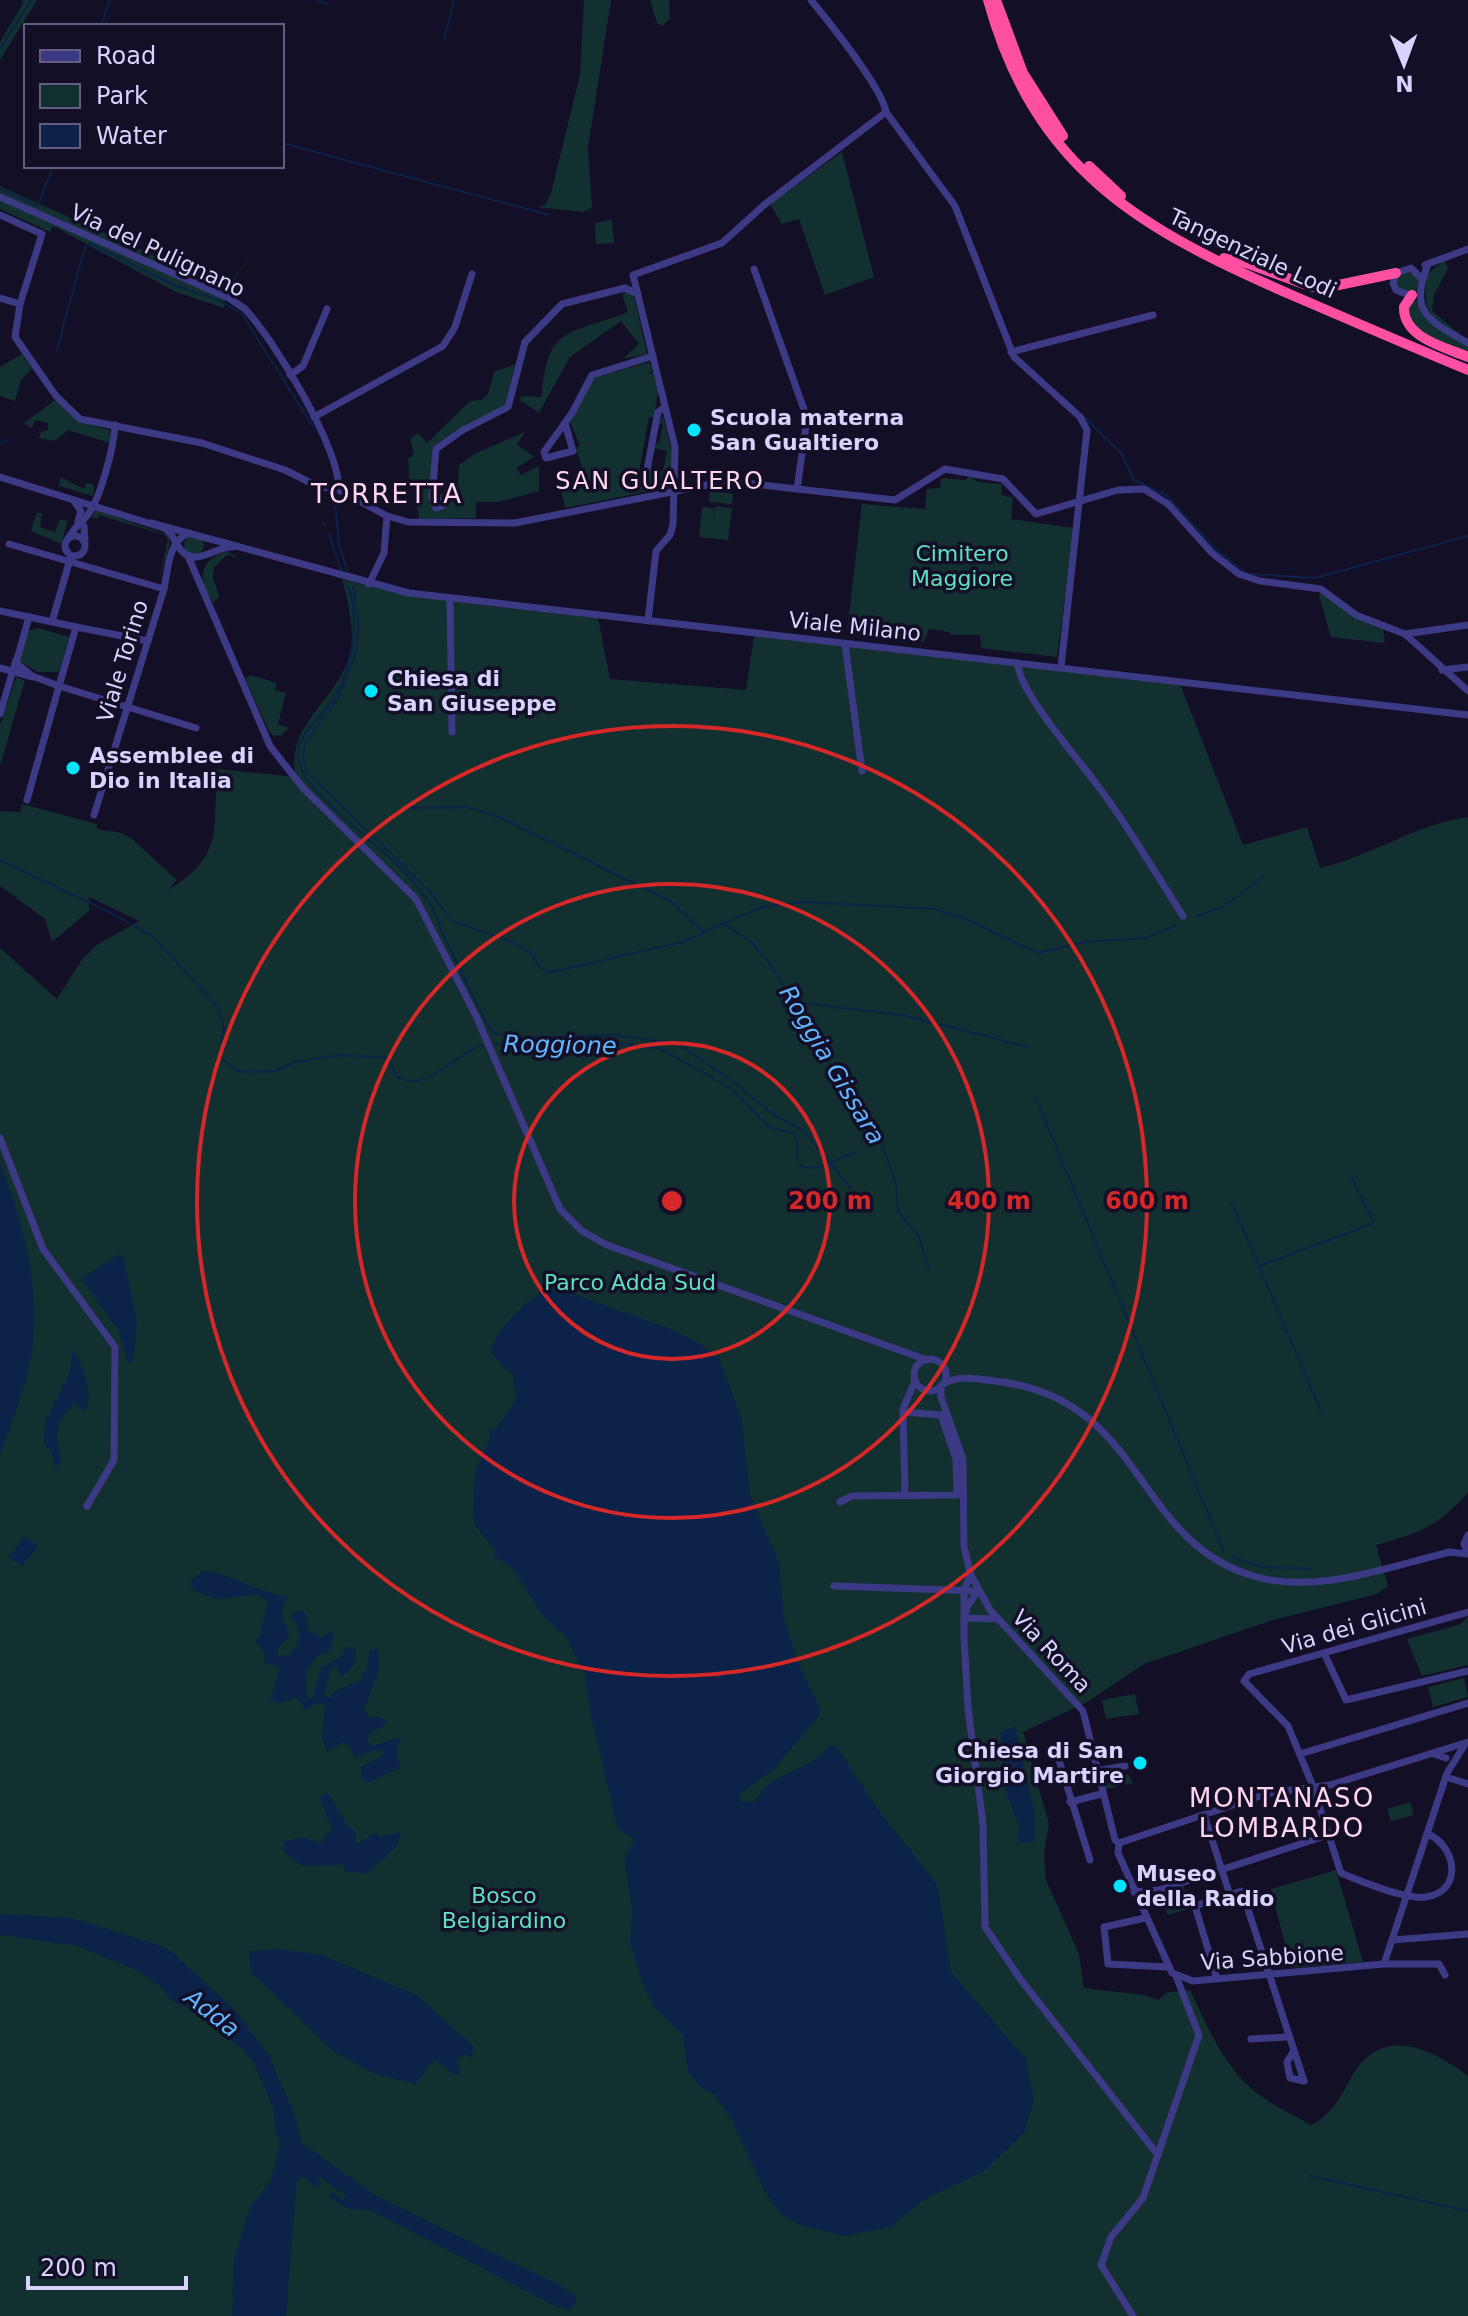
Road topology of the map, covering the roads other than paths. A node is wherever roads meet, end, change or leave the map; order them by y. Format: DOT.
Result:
graph roads {
  1 [pos="811,0"];
  2 [pos="988,0"];
  3 [pos="996,0"];
  4 [pos="886,112"];
  5 [pos="0,197"];
  6 [pos="2,216"];
  7 [pos="0,227"];
  8 [pos="1468,249"];
  9 [pos="1224,258"];
  10 [pos="1428,264"];
  11 [pos="1411,268"];
  12 [pos="754,269"];
  13 [pos="1396,273"];
  14 [pos="472,274"];
  15 [pos="1422,279"];
  16 [pos="1415,293"];
  17 [pos="638,294"];
  18 [pos="0,298"];
  19 [pos="20,304"];
  20 [pos="327,309"];
  21 [pos="1153,315"];
  22 [pos="1468,343"];
  23 [pos="1011,352"];
  24 [pos="653,356"];
  25 [pos="1468,357"];
  26 [pos="1468,363"];
  27 [pos="1468,370"];
  28 [pos="290,375"];
  29 [pos="665,407"];
  30 [pos="314,417"];
  31 [pos="565,423"];
  32 [pos="115,425"];
  33 [pos="0,477"];
  34 [pos="639,486"];
  35 [pos="797,489"];
  36 [pos="339,490"];
  37 [pos="673,491"];
  38 [pos="660,493"];
  39 [pos="72,499"];
  40 [pos="434,502"];
  41 [pos="1078,502"];
  42 [pos="91,505"];
  43 [pos="673,506"];
  44 [pos="387,516"];
  45 [pos="78,521"];
  46 [pos="151,523"];
  47 [pos="193,533"];
  48 [pos="203,536"];
  49 [pos="69,537"];
  50 [pos="177,543"];
  51 [pos="9,544"];
  52 [pos="85,545"];
  53 [pos="243,548"];
  54 [pos="186,554"];
  55 [pos="206,554"];
  56 [pos="70,559"];
  57 [pos="170,563"];
  58 [pos="200,583"];
  59 [pos="369,584"];
  60 [pos="164,589"];
  61 [pos="450,598"];
  62 [pos="0,611"];
  63 [pos="29,617"];
  64 [pos="648,621"];
  65 [pos="52,622"];
  66 [pos="1468,625"];
  67 [pos="76,627"];
  68 [pos="1405,634"];
  69 [pos="148,641"];
  70 [pos="845,644"];
  71 [pos="16,660"];
  72 [pos="1018,663"];
  73 [pos="1061,667"];
  74 [pos="1468,667"];
  75 [pos="0,668"];
  76 [pos="1442,670"];
  77 [pos="11,671"];
  78 [pos="21,674"];
  79 [pos="35,677"];
  80 [pos="9,682"];
  81 [pos="59,686"];
  82 [pos="1468,691"];
  83 [pos="127,706"];
  84 [pos="0,714"];
  85 [pos="1468,715"];
  86 [pos="196,728"];
  87 [pos="452,732"];
  88 [pos="862,771"];
  89 [pos="27,800"];
  90 [pos="94,815"];
  91 [pos="1183,916"];
  92 [pos="0,1138"];
  93 [pos="904,1353"];
  94 [pos="927,1360"];
  95 [pos="942,1366"];
  96 [pos="914,1376"];
  97 [pos="970,1379"];
  98 [pos="942,1385"];
  99 [pos="927,1391"];
  100 [pos="910,1395"];
  101 [pos="943,1400"];
  102 [pos="903,1412"];
  103 [pos="905,1495"];
  104 [pos="840,1502"];
  105 [pos="87,1506"];
  106 [pos="1466,1538"];
  107 [pos="1450,1552"];
  108 [pos="1468,1553"];
  109 [pos="971,1575"];
  110 [pos="834,1586"];
  111 [pos="964,1593"];
  112 [pos="978,1596"];
  113 [pos="1468,1612"];
  114 [pos="964,1618"];
  115 [pos="998,1619"];
  116 [pos="1324,1653"];
  117 [pos="1468,1672"];
  118 [pos="1468,1703"];
  119 [pos="1468,1742"];
  120 [pos="1055,1747"];
  121 [pos="1447,1749"];
  122 [pos="1300,1754"];
  123 [pos="1431,1754"];
  124 [pos="1450,1758"];
  125 [pos="1125,1766"];
  126 [pos="1096,1771"];
  127 [pos="1446,1775"];
  128 [pos="1468,1784"];
  129 [pos="1313,1787"];
  130 [pos="1101,1794"];
  131 [pos="1070,1802"];
  132 [pos="1204,1815"];
  133 [pos="1428,1834"];
  134 [pos="1328,1835"];
  135 [pos="1119,1843"];
  136 [pos="1090,1860"];
  137 [pos="1222,1869"];
  138 [pos="1134,1892"];
  139 [pos="1230,1895"];
  140 [pos="1408,1895"];
  141 [pos="1145,1918"];
  142 [pos="1468,1934"];
  143 [pos="1393,1940"];
  144 [pos="1384,1964"];
  145 [pos="1168,1967"];
  146 [pos="1270,1974"];
  147 [pos="1445,1975"];
  148 [pos="1176,1976"];
  149 [pos="1217,1979"];
  150 [pos="1287,2037"];
  151 [pos="1251,2039"];
  152 [pos="1304,2081"];
  153 [pos="1158,2155"];
  154 [pos="1133,2316"];
  1 -- 4 [label="street"];
  2 -- 27 [label="highway, Tangenziale Lodi"];
  3 -- 9 [label="highway"];
  4 -- 17 [label="street"];
  4 -- 23 [label="street"];
  5 -- 28 [label="street, Via del Pulignano"];
  6 -- 7 [label="street"];
  6 -- 19 [label="street"];
  8 -- 10 [label="street"];
  9 -- 13 [label="highway"];
  9 -- 26 [label="highway"];
  10 -- 11 [label="street"];
  10 -- 15 [label="street"];
  11 -- 13 [label="street"];
  11 -- 15 [label="street"];
  12 -- 35 [label="street"];
  13 -- 16 [label="street"];
  14 -- 30 [label="street"];
  15 -- 16 [label="street"];
  16 -- 22 [label="street"];
  16 -- 25 [label="highway"];
  17 -- 24 [label="street"];
  17 -- 40 [label="street"];
  18 -- 19 [label="street"];
  19 -- 32 [label="street"];
  20 -- 28 [label="street"];
  21 -- 23 [label="street"];
  23 -- 41 [label="street"];
  24 -- 29 [label="street"];
  24 -- 31 [label="street"];
  28 -- 30 [label="street, Via del Pulignano"];
  29 -- 34 [label="street"];
  29 -- 37 [label="street"];
  30 -- 36 [label="street, Via del Pulignano"];
  31 -- 31 [label="street"];
  32 -- 36 [label="street"];
  32 -- 42 [label="street"];
  33 -- 39 [label="street, Viale Milano"];
  35 -- 37 [label="street"];
  35 -- 41 [label="street"];
  36 -- 44 [label="street"];
  37 -- 38 [label="street"];
  37 -- 43 [label="street"];
  38 -- 43 [label="street"];
  38 -- 44 [label="street"];
  39 -- 42 [label="street, Viale Milano"];
  39 -- 45 [label="street"];
  41 -- 68 [label="street"];
  41 -- 73 [label="street"];
  42 -- 45 [label="street"];
  42 -- 46 [label="street, Viale Milano"];
  43 -- 64 [label="street"];
  44 -- 59 [label="street"];
  45 -- 49 [label="street"];
  45 -- 52 [label="street"];
  46 -- 47 [label="street, Viale Milano"];
  46 -- 50 [label="street, Viale Milano"];
  47 -- 48 [label="street, Viale Milano"];
  47 -- 50 [label="street"];
  48 -- 53 [label="street, Viale Milano"];
  48 -- 55 [label="street"];
  49 -- 52 [label="street"];
  49 -- 56 [label="street"];
  50 -- 54 [label="street, Viale Milano"];
  50 -- 57 [label="street, Viale Torino"];
  51 -- 56 [label="street"];
  52 -- 56 [label="street"];
  53 -- 55 [label="street, Viale Milano"];
  53 -- 59 [label="street, Viale Milano"];
  54 -- 55 [label="street, Viale Milano"];
  54 -- 57 [label="street"];
  54 -- 58 [label="street"];
  55 -- 58 [label="street"];
  56 -- 60 [label="street"];
  56 -- 65 [label="street"];
  57 -- 60 [label="street, Viale Torino"];
  58 -- 93 [label="street"];
  59 -- 61 [label="street, Viale Milano"];
  60 -- 69 [label="street, Viale Torino"];
  61 -- 64 [label="street, Viale Milano"];
  61 -- 87 [label="street"];
  62 -- 63 [label="street"];
  63 -- 65 [label="street"];
  63 -- 71 [label="street"];
  64 -- 70 [label="street, Viale Milano"];
  65 -- 67 [label="street"];
  66 -- 68 [label="street"];
  67 -- 69 [label="street"];
  67 -- 81 [label="street"];
  68 -- 76 [label="street"];
  69 -- 83 [label="street, Viale Torino"];
  70 -- 72 [label="street, Viale Milano"];
  70 -- 88 [label="street"];
  71 -- 77 [label="street"];
  71 -- 79 [label="street"];
  72 -- 73 [label="street, Viale Milano"];
  72 -- 91 [label="street"];
  73 -- 85 [label="street, Viale Milano"];
  74 -- 76 [label="street"];
  75 -- 77 [label="street"];
  76 -- 82 [label="street"];
  77 -- 78 [label="street"];
  77 -- 80 [label="street"];
  78 -- 79 [label="street"];
  78 -- 80 [label="street"];
  79 -- 81 [label="street"];
  80 -- 84 [label="street"];
  81 -- 83 [label="street"];
  81 -- 89 [label="street"];
  83 -- 86 [label="street"];
  83 -- 90 [label="street, Viale Torino"];
  92 -- 105 [label="street"];
  93 -- 94 [label="street"];
  93 -- 96 [label="street"];
  94 -- 95 [label="street"];
  94 -- 96 [label="street"];
  95 -- 97 [label="street"];
  95 -- 98 [label="street"];
  96 -- 99 [label="street"];
  96 -- 100 [label="street"];
  97 -- 98 [label="street"];
  97 -- 107 [label="street"];
  98 -- 99 [label="street"];
  98 -- 101 [label="street, Via Roma"];
  99 -- 100 [label="street"];
  99 -- 101 [label="street"];
  100 -- 102 [label="street"];
  101 -- 109 [label="street, Via Roma"];
  102 -- 103 [label="street"];
  102 -- 103 [label="street"];
  103 -- 104 [label="street"];
  106 -- 107 [label="street"];
  106 -- 108 [label="street"];
  107 -- 108 [label="street"];
  109 -- 111 [label="street"];
  109 -- 112 [label="street, Via Roma"];
  110 -- 111 [label="street"];
  111 -- 112 [label="street"];
  111 -- 114 [label="street"];
  112 -- 114 [label="street"];
  112 -- 115 [label="street, Via Roma"];
  113 -- 116 [label="street, Via dei Glicini"];
  114 -- 115 [label="street"];
  114 -- 153 [label="street"];
  115 -- 126 [label="street, Via Roma"];
  116 -- 117 [label="street"];
  116 -- 122 [label="street, Via dei Glicini"];
  118 -- 122 [label="street"];
  119 -- 121 [label="street"];
  119 -- 124 [label="street"];
  120 -- 131 [label="street"];
  121 -- 123 [label="street"];
  121 -- 124 [label="street"];
  122 -- 129 [label="street"];
  123 -- 124 [label="street"];
  123 -- 129 [label="street"];
  124 -- 127 [label="street"];
  125 -- 126 [label="street"];
  126 -- 130 [label="street, Via Roma"];
  127 -- 128 [label="street"];
  127 -- 133 [label="street"];
  129 -- 132 [label="street"];
  129 -- 134 [label="street"];
  130 -- 131 [label="street"];
  130 -- 135 [label="street, Via Roma"];
  131 -- 136 [label="street"];
  132 -- 135 [label="street"];
  132 -- 137 [label="street"];
  133 -- 140 [label="street"];
  133 -- 140 [label="street"];
  134 -- 137 [label="street"];
  134 -- 140 [label="street"];
  135 -- 138 [label="street, Via Roma"];
  137 -- 138 [label="street"];
  137 -- 139 [label="street"];
  138 -- 141 [label="street, Via Roma"];
  139 -- 146 [label="street"];
  139 -- 149 [label="street"];
  140 -- 143 [label="street"];
  141 -- 145 [label="street, Via Roma"];
  141 -- 145 [label="street"];
  142 -- 143 [label="street"];
  143 -- 144 [label="street"];
  144 -- 146 [label="street, Via Sabbione"];
  144 -- 147 [label="street, Via Sabbione"];
  145 -- 148 [label="street, Via Sabbione"];
  146 -- 149 [label="street, Via Sabbione"];
  146 -- 150 [label="street"];
  148 -- 149 [label="street, Via Sabbione"];
  148 -- 153 [label="street"];
  150 -- 151 [label="street"];
  150 -- 152 [label="street"];
  153 -- 154 [label="street"];
}
